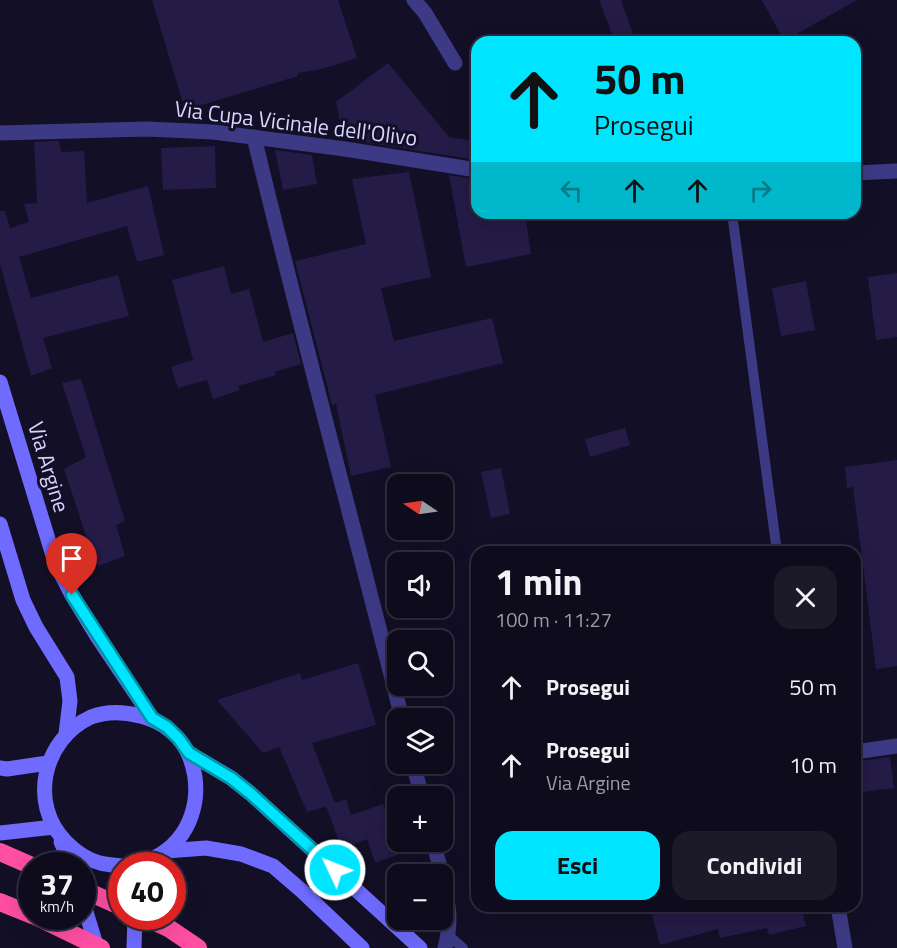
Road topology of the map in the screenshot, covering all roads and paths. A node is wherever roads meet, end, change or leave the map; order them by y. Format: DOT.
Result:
graph roads {
  1 [pos="414,0"];
  2 [pos="455,63"];
  3 [pos="0,133"];
  4 [pos="254,137"];
  5 [pos="471,169"];
  6 [pos="897,171"];
  7 [pos="861,173"];
  8 [pos="733,219"];
  9 [pos="0,382"];
  10 [pos="0,524"];
  11 [pos="776,546"];
  12 [pos="399,708"];
  13 [pos="152,718"];
  14 [pos="66,734"];
  15 [pos="897,746"];
  16 [pos="861,751"];
  17 [pos="189,753"];
  18 [pos="48,763"];
  19 [pos="0,768"];
  20 [pos="56,830"];
  21 [pos="0,833"];
  22 [pos="166,851"];
  23 [pos="0,852"];
  24 [pos="66,852"];
  25 [pos="18,860"];
  26 [pos="108,864"];
  27 [pos="0,902"];
  28 [pos="18,910"];
  29 [pos="839,912"];
  30 [pos="62,930"];
  31 [pos="93,930"];
  32 [pos="135,930"];
  33 [pos="171,930"];
  34 [pos="447,942"];
  35 [pos="99,948"];
  36 [pos="134,948"];
  37 [pos="198,948"];
  38 [pos="362,948"];
  39 [pos="420,948"];
  40 [pos="463,948"];
  41 [pos="845,948"];
  1 -- 2 [label="street"];
  3 -- 4 [label="street, Via Cupa Vicinale dell'Olivo"];
  4 -- 5 [label="street, Via Cupa Vicinale dell'Olivo"];
  4 -- 12 [label="street"];
  6 -- 7 [label="street"];
  8 -- 11 [label="lane"];
  9 -- 13 [label="street, Via Argine"];
  10 -- 14 [label="street"];
  13 -- 14 [label="street"];
  13 -- 17 [label="street"];
  14 -- 18 [label="street"];
  15 -- 16 [label="street"];
  17 -- 22 [label="street"];
  17 -- 39 [label="street"];
  18 -- 19 [label="street"];
  18 -- 20 [label="street"];
  20 -- 21 [label="street"];
  20 -- 24 [label="street"];
  20 -- 26 [label="street"];
  22 -- 38 [label="street"];
  23 -- 25 [label="highway"];
  27 -- 28 [label="highway"];
  29 -- 41 [label="street"];
  30 -- 35 [label="highway, bridge"];
  31 -- 35 [label="street"];
  32 -- 36 [label="street"];
  33 -- 37 [label="highway"];
  34 -- 40 [label="lane"];
}
